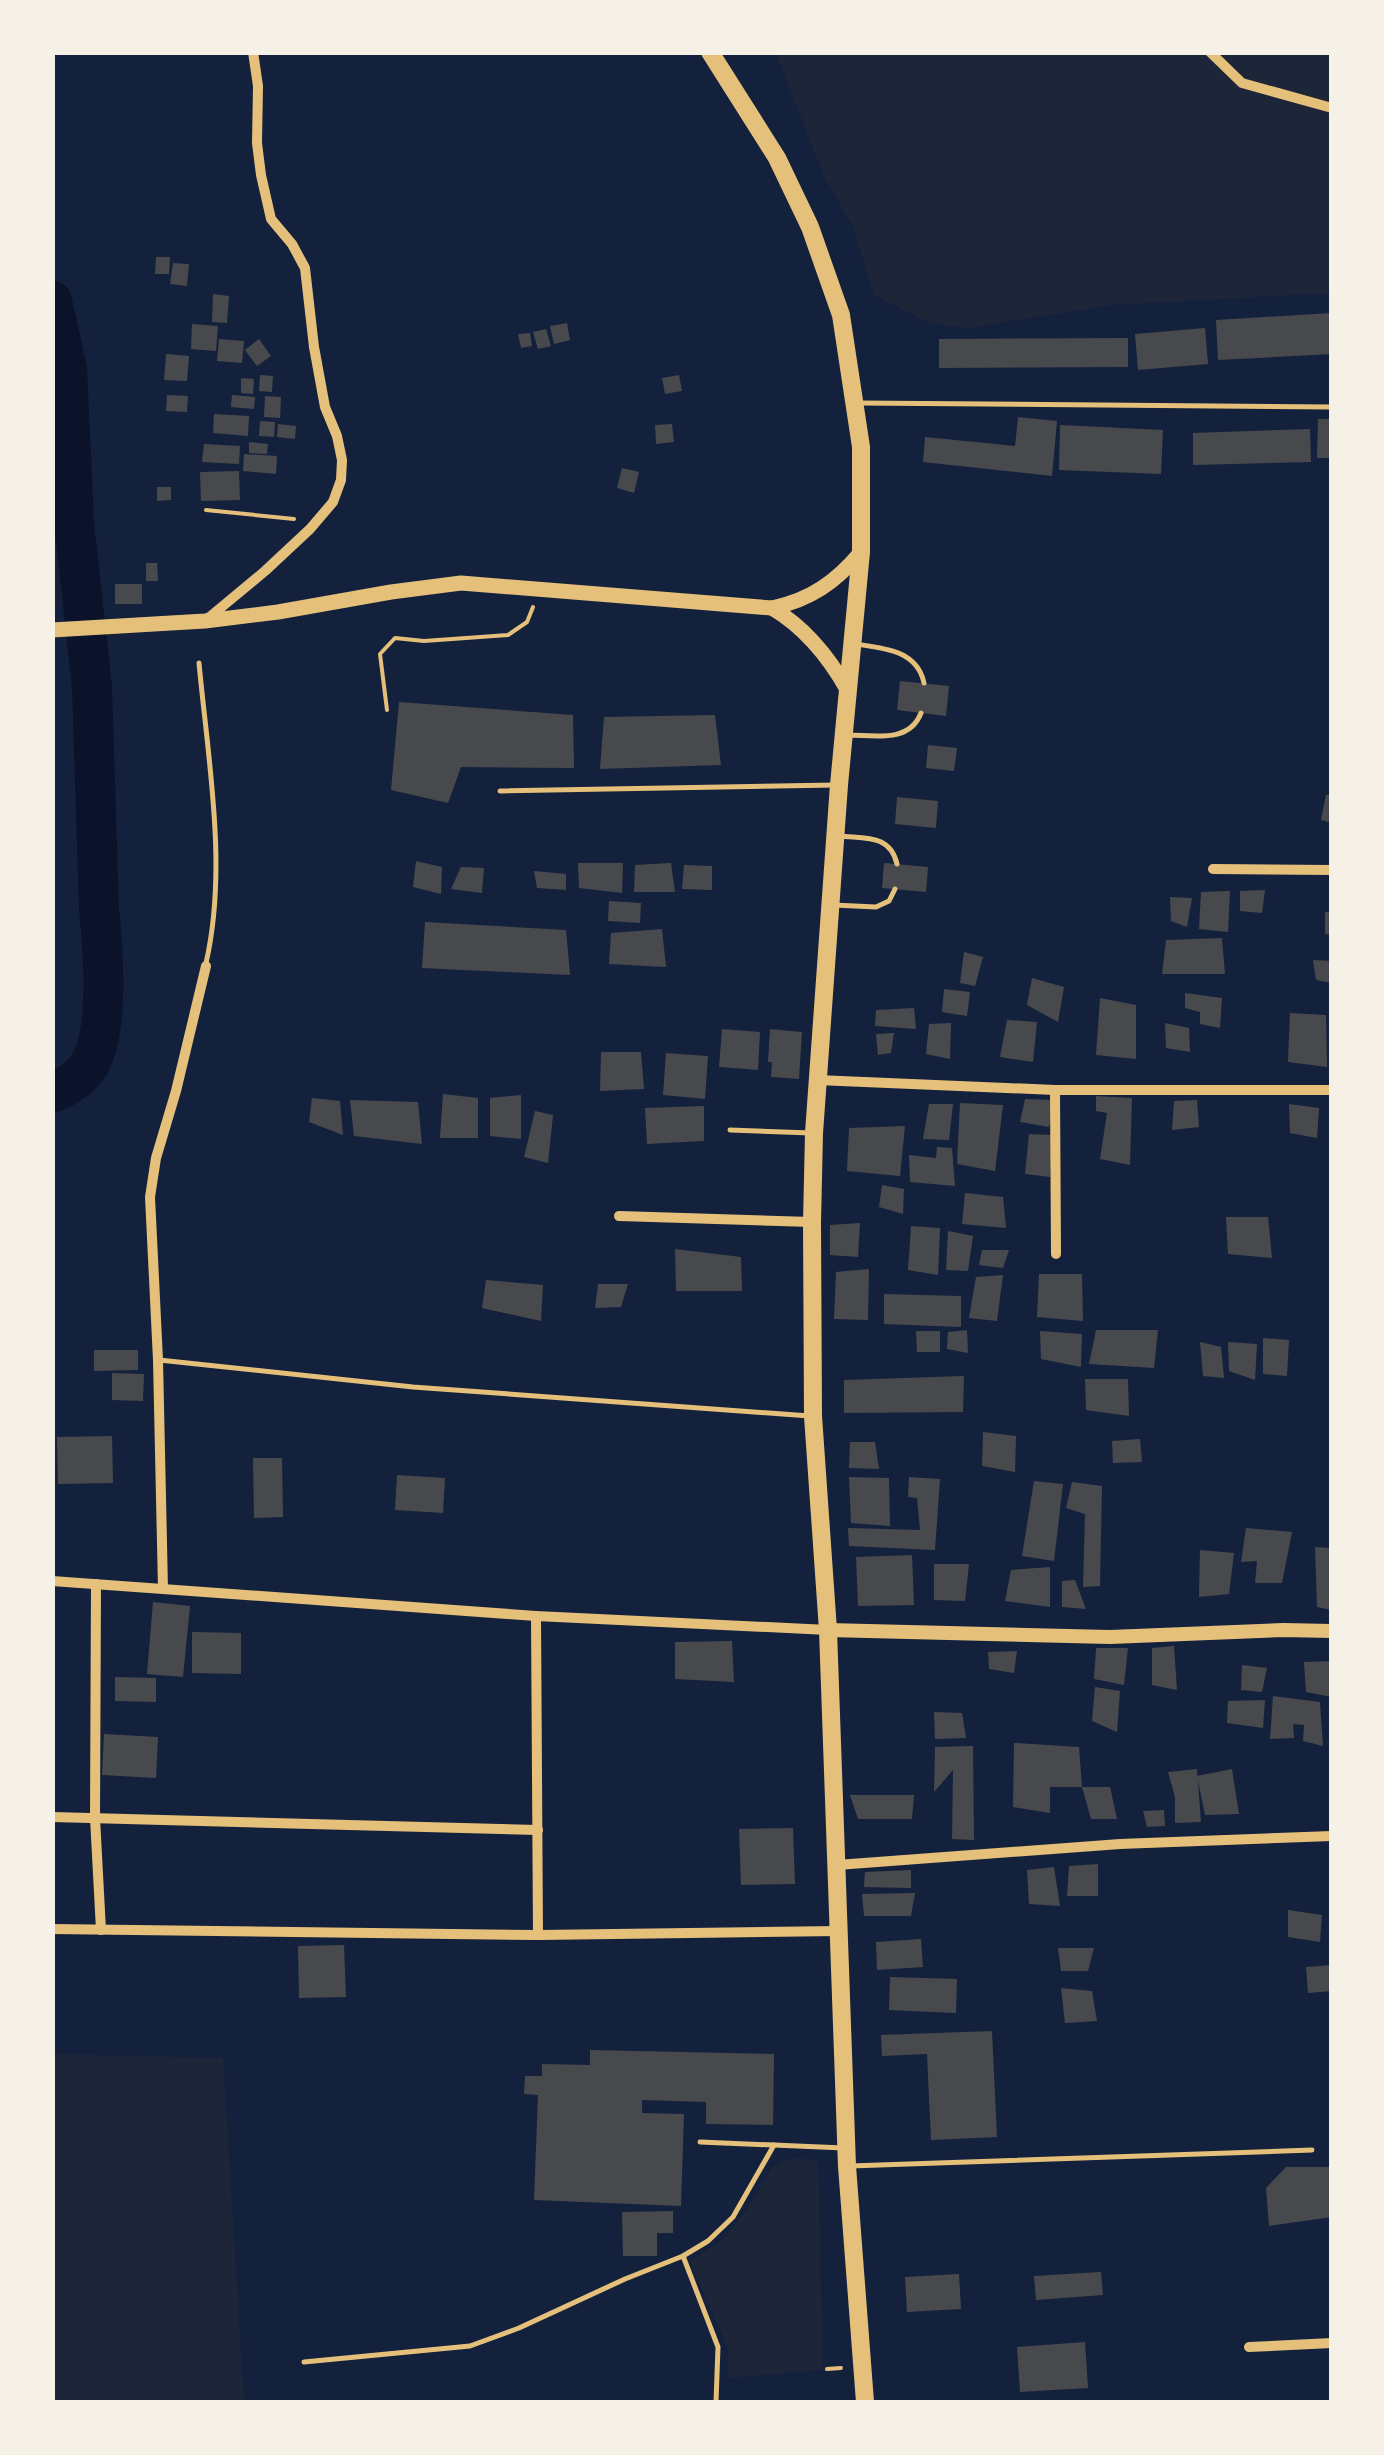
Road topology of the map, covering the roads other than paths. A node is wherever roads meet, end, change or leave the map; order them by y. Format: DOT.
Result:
graph roads {
  1 [pos="253,52"];
  2 [pos="710,52"];
  3 [pos="1210,52"];
  4 [pos="1332,108"];
  5 [pos="855,403"];
  6 [pos="1332,408"];
  7 [pos="861,552"];
  8 [pos="772,608"];
  9 [pos="205,621"];
  10 [pos="52,630"];
  11 [pos="852,643"];
  12 [pos="200,663"];
  13 [pos="924,683"];
  14 [pos="848,691"];
  15 [pos="920,713"];
  16 [pos="844,734"];
  17 [pos="839,785"];
  18 [pos="500,791"];
  19 [pos="835,836"];
  20 [pos="897,864"];
  21 [pos="1213,869"];
  22 [pos="1332,870"];
  23 [pos="894,889"];
  24 [pos="830,905"];
  25 [pos="206,966"];
  26 [pos="817,1080"];
  27 [pos="1054,1090"];
  28 [pos="1332,1090"];
  29 [pos="730,1130"];
  30 [pos="814,1133"];
  31 [pos="619,1216"];
  32 [pos="812,1222"];
  33 [pos="1056,1254"];
  34 [pos="158,1360"];
  35 [pos="813,1416"];
  36 [pos="52,1581"];
  37 [pos="96,1584"];
  38 [pos="163,1589"];
  39 [pos="536,1616"];
  40 [pos="828,1630"];
  41 [pos="1332,1631"];
  42 [pos="52,1818"];
  43 [pos="95,1818"];
  44 [pos="538,1830"];
  45 [pos="1332,1836"];
  46 [pos="837,1865"];
  47 [pos="52,1930"];
  48 [pos="101,1930"];
  49 [pos="840,1930"];
  50 [pos="538,1935"];
  51 [pos="700,2142"];
  52 [pos="774,2145"];
  53 [pos="1312,2150"];
  54 [pos="847,2157"];
  55 [pos="683,2256"];
  56 [pos="1332,2342"];
  57 [pos="1249,2346"];
  58 [pos="304,2362"];
  59 [pos="716,2402"];
  60 [pos="864,2402"];
  1 -- 9 [label="street"];
  2 -- 5 [label="highway"];
  3 -- 4 [label="street"];
  5 -- 6 [label="lane"];
  5 -- 7 [label="highway"];
  7 -- 8 [label="main road"];
  7 -- 11 [label="highway"];
  8 -- 9 [label="main road"];
  8 -- 14 [label="main road"];
  9 -- 10 [label="main road"];
  11 -- 13 [label="lane"];
  11 -- 14 [label="highway"];
  12 -- 25 [label="lane"];
  14 -- 16 [label="highway"];
  15 -- 16 [label="lane"];
  16 -- 17 [label="highway"];
  17 -- 18 [label="lane"];
  17 -- 19 [label="highway"];
  19 -- 20 [label="lane"];
  19 -- 24 [label="highway"];
  21 -- 22 [label="street"];
  23 -- 24 [label="lane"];
  24 -- 26 [label="highway"];
  25 -- 34 [label="street"];
  26 -- 27 [label="street"];
  26 -- 30 [label="highway"];
  27 -- 28 [label="street"];
  27 -- 33 [label="street"];
  29 -- 30 [label="lane"];
  30 -- 32 [label="highway"];
  31 -- 32 [label="street"];
  32 -- 35 [label="highway"];
  34 -- 35 [label="lane"];
  34 -- 38 [label="street"];
  35 -- 40 [label="highway"];
  36 -- 37 [label="street"];
  37 -- 38 [label="street"];
  37 -- 43 [label="street"];
  38 -- 39 [label="street"];
  39 -- 40 [label="street"];
  39 -- 44 [label="street"];
  40 -- 41 [label="street"];
  40 -- 46 [label="highway"];
  42 -- 43 [label="street"];
  43 -- 44 [label="street"];
  43 -- 48 [label="street"];
  44 -- 50 [label="street"];
  45 -- 46 [label="street"];
  46 -- 49 [label="highway"];
  47 -- 48 [label="street"];
  48 -- 50 [label="street"];
  49 -- 50 [label="street"];
  49 -- 54 [label="highway"];
  51 -- 52 [label="lane"];
  52 -- 54 [label="lane"];
  52 -- 55 [label="lane"];
  53 -- 54 [label="lane"];
  54 -- 60 [label="highway"];
  55 -- 58 [label="lane"];
  55 -- 59 [label="lane"];
  56 -- 57 [label="street"];
}
